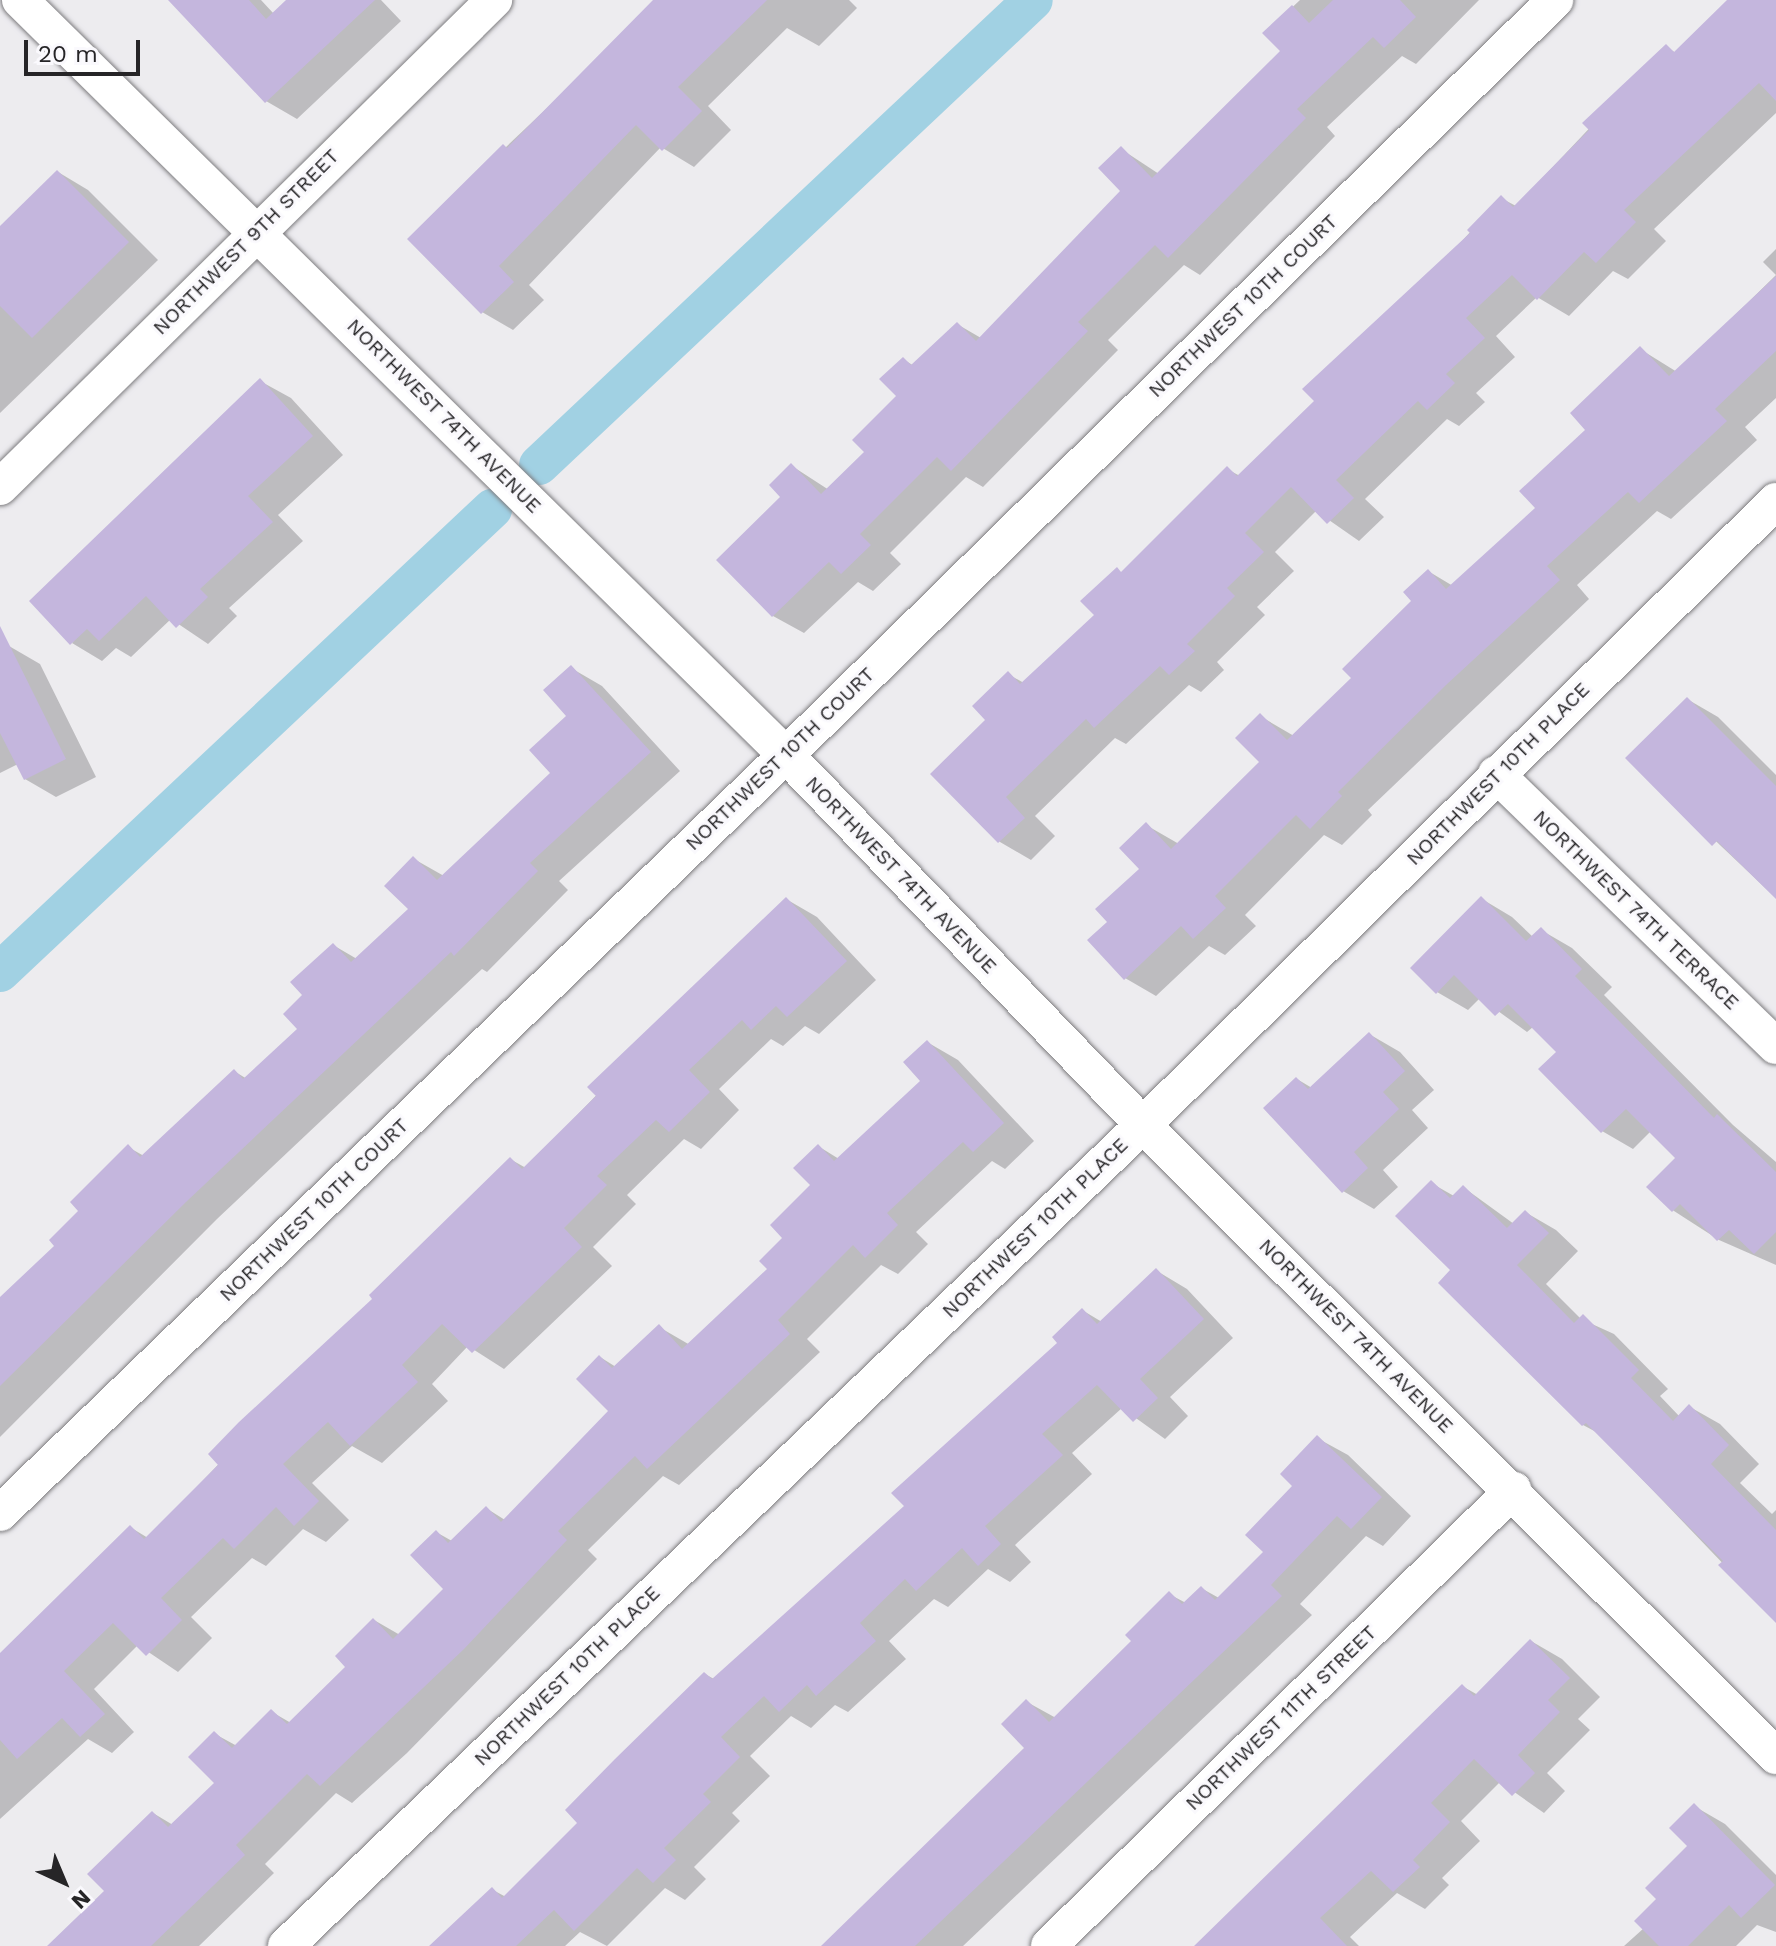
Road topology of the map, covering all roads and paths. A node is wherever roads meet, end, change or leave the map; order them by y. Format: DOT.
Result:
graph roads {
  1 [pos="20,0"];
  2 [pos="494,0"];
  3 [pos="1555,0"];
  4 [pos="256,229"];
  5 [pos="0,487"];
  6 [pos="1776,501"];
  7 [pos="786,755"];
  8 [pos="1496,774"];
  9 [pos="1776,1046"];
  10 [pos="1143,1125"];
  11 [pos="1513,1490"];
  12 [pos="0,1513"];
  13 [pos="1776,1756"];
  14 [pos="286,1946"];
  15 [pos="1049,1946"];
  1 -- 4 [label="street, NORTHWEST 74TH AVENUE"];
  2 -- 4 [label="street, NORTHWEST 9TH STREET"];
  3 -- 7 [label="street, NORTHWEST 10TH COURT"];
  4 -- 5 [label="street, NORTHWEST 9TH STREET"];
  4 -- 7 [label="street, NORTHWEST 74TH AVENUE"];
  6 -- 8 [label="street, NORTHWEST 10TH PLACE"];
  7 -- 10 [label="street, NORTHWEST 74TH AVENUE"];
  7 -- 12 [label="street, NORTHWEST 10TH COURT"];
  8 -- 9 [label="street, NORTHWEST 74TH TERRACE"];
  8 -- 10 [label="street, NORTHWEST 10TH PLACE"];
  10 -- 11 [label="street, NORTHWEST 74TH AVENUE"];
  10 -- 14 [label="street, NORTHWEST 10TH PLACE"];
  11 -- 13 [label="street, NORTHWEST 74TH AVENUE"];
  11 -- 15 [label="street, NORTHWEST 11TH STREET"];
}
